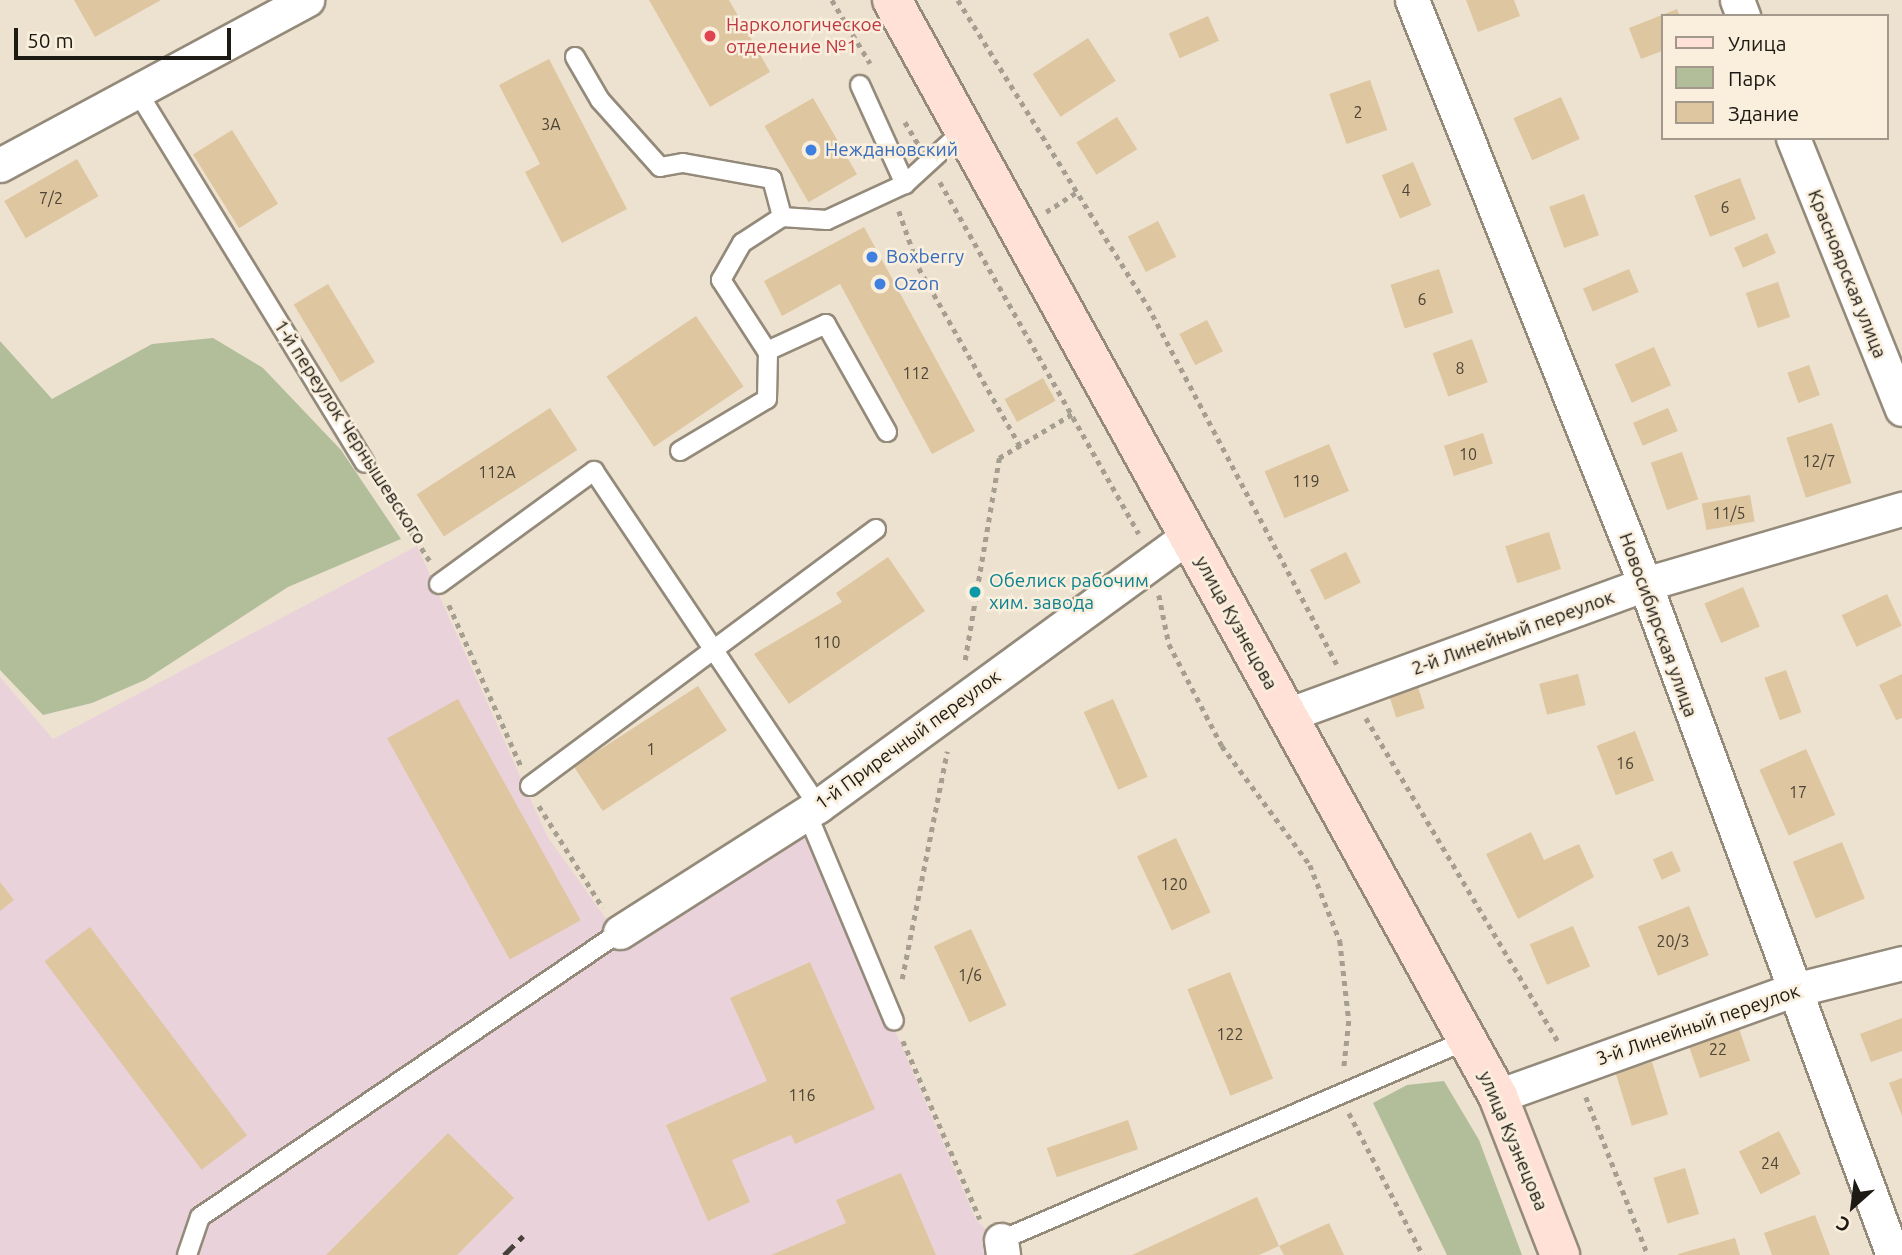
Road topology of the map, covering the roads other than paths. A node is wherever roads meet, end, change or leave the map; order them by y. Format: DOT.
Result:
graph roads {
  1 [pos="307,0"];
  2 [pos="892,0"];
  3 [pos="1412,0"];
  4 [pos="575,57"];
  5 [pos="860,85"];
  6 [pos="137,91"];
  7 [pos="964,130"];
  8 [pos="1794,140"];
  9 [pos="0,165"];
  10 [pos="905,184"];
  11 [pos="782,217"];
  12 [pos="768,351"];
  13 [pos="1902,409"];
  14 [pos="887,432"];
  15 [pos="680,451"];
  16 [pos="365,463"];
  17 [pos="1902,509"];
  18 [pos="876,529"];
  19 [pos="1188,536"];
  20 [pos="439,584"];
  21 [pos="1645,584"];
  22 [pos="717,650"];
  23 [pos="1287,715"];
  24 [pos="530,786"];
  25 [pos="812,810"];
  26 [pos="620,932"];
  27 [pos="1902,963"];
  28 [pos="1790,990"];
  29 [pos="894,1021"];
  30 [pos="1467,1040"];
  31 [pos="1497,1096"];
  32 [pos="1002,1247"];
  33 [pos="187,1255"];
  34 [pos="1560,1255"];
  35 [pos="1893,1255"];
  1 -- 6 [label="street"];
  2 -- 7 [label="main road, улица Кузнецова"];
  3 -- 21 [label="street, Новосибирская улица"];
  4 -- 11 [label="lane"];
  5 -- 10 [label="lane"];
  6 -- 9 [label="street"];
  6 -- 16 [label="lane, 1-й переулок Чернышевского"];
  7 -- 10 [label="lane"];
  7 -- 19 [label="main road, улица Кузнецова"];
  8 -- 13 [label="street, Красноярская улица"];
  10 -- 11 [label="lane"];
  11 -- 12 [label="lane"];
  12 -- 14 [label="lane"];
  12 -- 15 [label="lane"];
  17 -- 21 [label="street, 2-й Линейный переулок"];
  18 -- 22 [label="lane"];
  19 -- 23 [label="main road, улица Кузнецова"];
  19 -- 25 [label="street, 1-й Приречный переулок"];
  20 -- 22 [label="lane"];
  21 -- 23 [label="street, 2-й Линейный переулок"];
  21 -- 28 [label="street, Новосибирская улица"];
  22 -- 24 [label="lane"];
  22 -- 25 [label="lane"];
  23 -- 30 [label="main road, улица Кузнецова"];
  25 -- 26 [label="street, 1-й Приречный переулок"];
  25 -- 29 [label="lane"];
  26 -- 33 [label="lane"];
  27 -- 28 [label="street, 3-й Линейный переулок"];
  28 -- 31 [label="street, 3-й Линейный переулок"];
  28 -- 35 [label="street, Новосибирская улица"];
  30 -- 31 [label="main road, улица Кузнецова"];
  30 -- 32 [label="lane"];
  31 -- 34 [label="main road, улица Кузнецова"];
}
